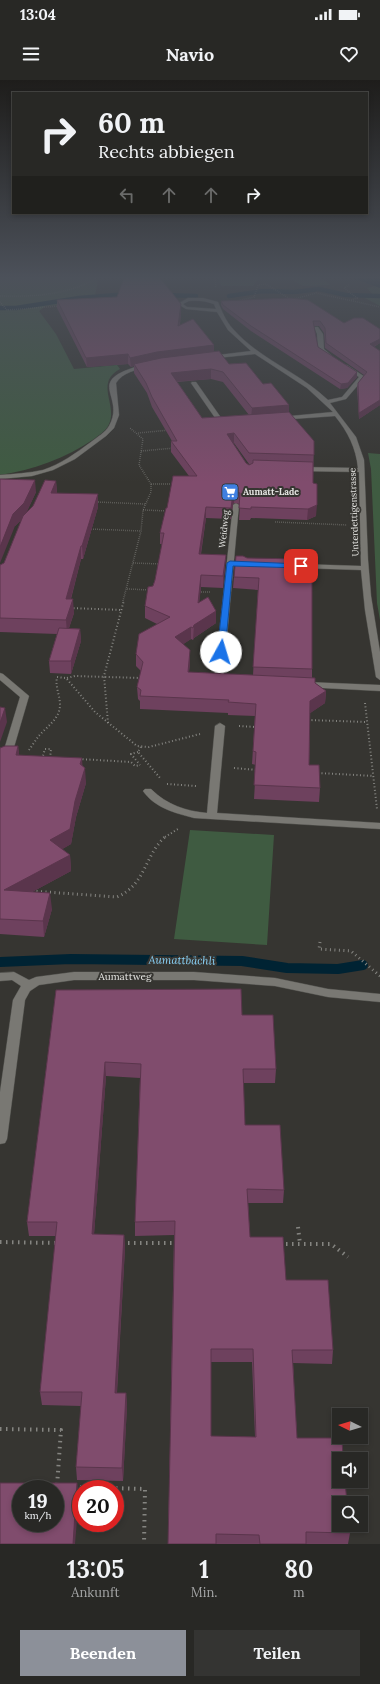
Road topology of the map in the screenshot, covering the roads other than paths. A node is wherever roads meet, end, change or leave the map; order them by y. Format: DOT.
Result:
graph roads {
  1 [pos="251,346"];
  2 [pos="321,346"];
  3 [pos="258,352"];
  4 [pos="201,359"];
  5 [pos="149,366"];
  6 [pos="194,383"];
  7 [pos="326,402"];
  8 [pos="336,414"];
  9 [pos="269,420"];
  10 [pos="237,422"];
  11 [pos="293,468"];
  12 [pos="51,469"];
  13 [pos="362,470"];
  14 [pos="0,478"];
  15 [pos="45,480"];
  16 [pos="236,506"];
  17 [pos="291,566"];
  18 [pos="365,568"];
  19 [pos="0,676"];
  20 [pos="380,677"];
  21 [pos="232,682"];
  22 [pos="294,684"];
  23 [pos="380,688"];
  24 [pos="220,726"];
  25 [pos="4,757"];
  26 [pos="148,791"];
  27 [pos="212,816"];
  28 [pos="379,826"];
  29 [pos="0,977"];
  30 [pos="29,984"];
  31 [pos="380,998"];
  32 [pos="0,1139"];
  1 -- 3 [label="street, Unterdettigenstrasse"];
  2 -- 7 [label="street"];
  3 -- 4 [label="street"];
  3 -- 7 [label="street, Unterdettigenstrasse"];
  5 -- 12 [label="street"];
  6 -- 10 [label="street"];
  7 -- 8 [label="street, Unterdettigenstrasse"];
  8 -- 9 [label="street"];
  8 -- 13 [label="street, Unterdettigenstrasse"];
  11 -- 13 [label="street"];
  12 -- 14 [label="street"];
  12 -- 15 [label="street"];
  13 -- 18 [label="street, Unterdettigenstrasse"];
  16 -- 21 [label="street, Weidweg"];
  17 -- 18 [label="street"];
  18 -- 20 [label="street, Unterdettigenstrasse"];
  19 -- 25 [label="street"];
  22 -- 23 [label="street"];
  24 -- 27 [label="street"];
  26 -- 27 [label="street"];
  27 -- 28 [label="street"];
  29 -- 30 [label="street"];
  30 -- 31 [label="street, Aumattweg"];
  30 -- 32 [label="street"];
}
